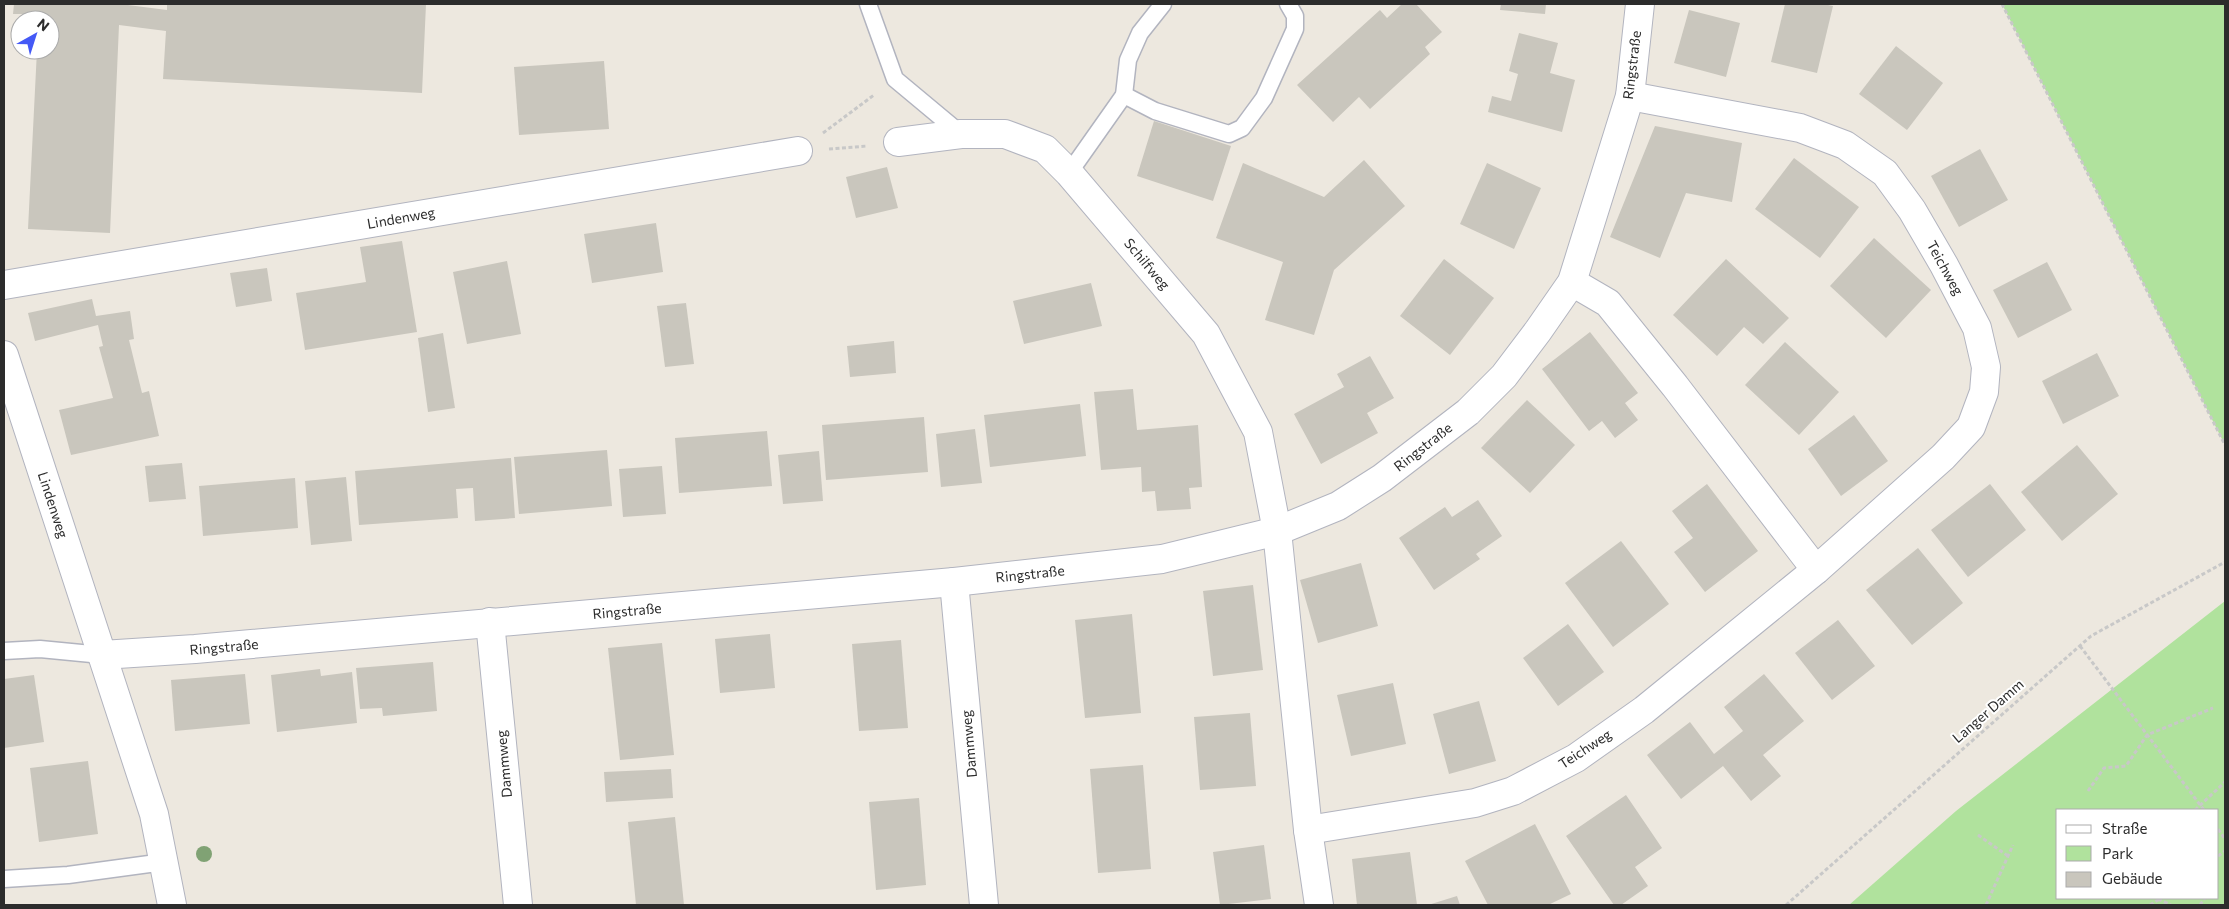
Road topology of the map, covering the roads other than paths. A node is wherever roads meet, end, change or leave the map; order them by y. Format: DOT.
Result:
graph roads {
  1 [pos="868,4"];
  2 [pos="1163,4"];
  3 [pos="1288,4"];
  4 [pos="1640,4"];
  5 [pos="1124,95"];
  6 [pos="1630,96"];
  7 [pos="961,134"];
  8 [pos="898,142"];
  9 [pos="798,151"];
  10 [pos="1070,173"];
  11 [pos="1572,282"];
  12 [pos="4,285"];
  13 [pos="4,355"];
  14 [pos="1277,531"];
  15 [pos="1816,570"];
  16 [pos="954,582"];
  17 [pos="490,622"];
  18 [pos="4,651"];
  19 [pos="102,655"];
  20 [pos="1308,830"];
  21 [pos="164,862"];
  22 [pos="4,878"];
  23 [pos="172,905"];
  24 [pos="518,905"];
  25 [pos="984,905"];
  26 [pos="1320,905"];
  1 -- 7 [label="lane"];
  2 -- 5 [label="lane"];
  3 -- 5 [label="lane"];
  4 -- 6 [label="street, Ringstraße"];
  5 -- 10 [label="lane"];
  6 -- 11 [label="street, Ringstraße"];
  6 -- 15 [label="street, Teichweg"];
  7 -- 8 [label="street, Schilfweg"];
  7 -- 10 [label="street, Schilfweg"];
  9 -- 12 [label="street, Lindenweg"];
  10 -- 14 [label="street, Schilfweg"];
  11 -- 14 [label="street, Ringstraße"];
  11 -- 15 [label="street"];
  13 -- 19 [label="street, Lindenweg"];
  14 -- 16 [label="street, Ringstraße"];
  14 -- 20 [label="street"];
  15 -- 20 [label="street, Teichweg"];
  16 -- 17 [label="street, Ringstraße"];
  16 -- 25 [label="street, Dammweg"];
  17 -- 19 [label="street, Ringstraße"];
  17 -- 24 [label="street, Dammweg"];
  18 -- 19 [label="lane"];
  19 -- 21 [label="street, Lindenweg"];
  20 -- 26 [label="street"];
  21 -- 22 [label="lane"];
  21 -- 23 [label="street, Lindenweg"];
}
